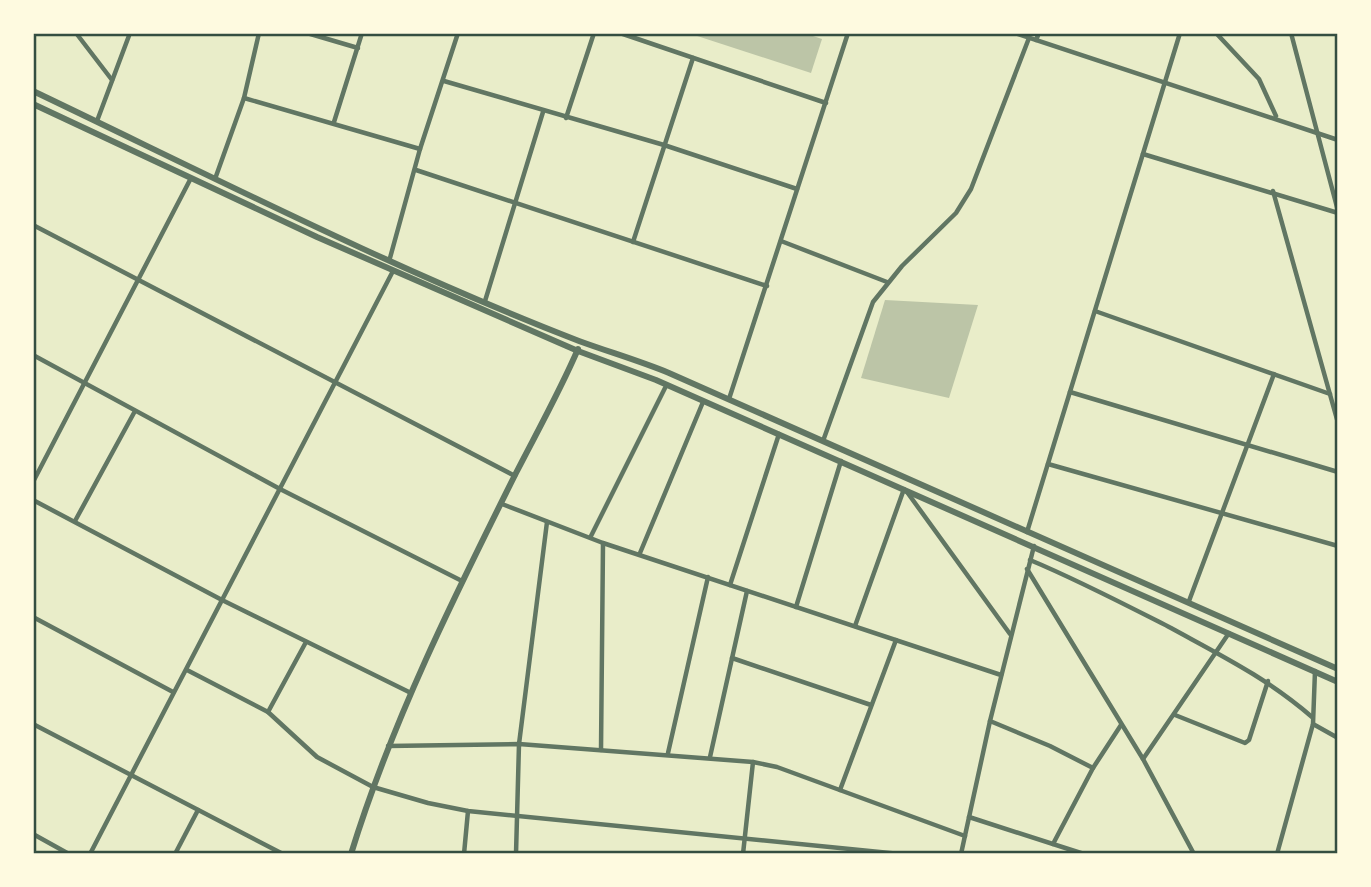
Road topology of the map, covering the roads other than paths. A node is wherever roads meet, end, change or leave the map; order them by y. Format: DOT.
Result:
graph roads {
  1 [pos="76,33"];
  2 [pos="130,33"];
  3 [pos="259,33"];
  4 [pos="307,33"];
  5 [pos="362,33"];
  6 [pos="458,33"];
  7 [pos="594,33"];
  8 [pos="620,33"];
  9 [pos="848,33"];
  10 [pos="1015,33"];
  11 [pos="1039,33"];
  12 [pos="1180,33"];
  13 [pos="1216,33"];
  14 [pos="1291,33"];
  15 [pos="1029,38"];
  16 [pos="1037,40"];
  17 [pos="358,48"];
  18 [pos="692,58"];
  19 [pos="113,80"];
  20 [pos="444,81"];
  21 [pos="1165,82"];
  22 [pos="33,91"];
  23 [pos="244,98"];
  24 [pos="826,103"];
  25 [pos="33,104"];
  26 [pos="543,112"];
  27 [pos="1277,117"];
  28 [pos="566,118"];
  29 [pos="97,121"];
  30 [pos="334,122"];
  31 [pos="1317,133"];
  32 [pos="1338,140"];
  33 [pos="664,145"];
  34 [pos="420,149"];
  35 [pos="1143,153"];
  36 [pos="416,170"];
  37 [pos="191,178"];
  38 [pos="215,179"];
  39 [pos="797,189"];
  40 [pos="1273,191"];
  41 [pos="515,204"];
  42 [pos="1338,212"];
  43 [pos="33,225"];
  44 [pos="781,241"];
  45 [pos="633,243"];
  46 [pos="390,258"];
  47 [pos="393,271"];
  48 [pos="138,280"];
  49 [pos="887,282"];
  50 [pos="767,286"];
  51 [pos="485,301"];
  52 [pos="1095,311"];
  53 [pos="581,341"];
  54 [pos="578,351"];
  55 [pos="33,355"];
  56 [pos="1275,374"];
  57 [pos="336,380"];
  58 [pos="85,383"];
  59 [pos="666,386"];
  60 [pos="1070,392"];
  61 [pos="1330,394"];
  62 [pos="729,399"];
  63 [pos="703,402"];
  64 [pos="135,411"];
  65 [pos="1337,421"];
  66 [pos="779,434"];
  67 [pos="823,441"];
  68 [pos="1248,444"];
  69 [pos="841,461"];
  70 [pos="1048,464"];
  71 [pos="1338,472"];
  72 [pos="515,476"];
  73 [pos="33,482"];
  74 [pos="280,489"];
  75 [pos="904,489"];
  76 [pos="33,500"];
  77 [pos="502,505"];
  78 [pos="1220,513"];
  79 [pos="75,521"];
  80 [pos="547,522"];
  81 [pos="1027,531"];
  82 [pos="591,536"];
  83 [pos="603,543"];
  84 [pos="1034,546"];
  85 [pos="1338,546"];
  86 [pos="640,553"];
  87 [pos="1030,560"];
  88 [pos="1027,569"];
  89 [pos="708,577"];
  90 [pos="462,581"];
  91 [pos="730,585"];
  92 [pos="747,591"];
  93 [pos="222,600"];
  94 [pos="1188,601"];
  95 [pos="796,607"];
  96 [pos="33,617"];
  97 [pos="855,626"];
  98 [pos="1229,632"];
  99 [pos="1010,634"];
  100 [pos="896,640"];
  101 [pos="306,642"];
  102 [pos="1217,653"];
  103 [pos="732,658"];
  104 [pos="1338,669"];
  105 [pos="187,670"];
  106 [pos="1315,671"];
  107 [pos="1001,675"];
  108 [pos="1268,681"];
  109 [pos="1338,682"];
  110 [pos="173,692"];
  111 [pos="411,694"];
  112 [pos="871,705"];
  113 [pos="268,712"];
  114 [pos="1175,715"];
  115 [pos="1312,717"];
  116 [pos="990,721"];
  117 [pos="33,724"];
  118 [pos="1313,724"];
  119 [pos="1121,726"];
  120 [pos="1338,738"];
  121 [pos="519,744"];
  122 [pos="388,746"];
  123 [pos="601,750"];
  124 [pos="668,753"];
  125 [pos="710,757"];
  126 [pos="1143,759"];
  127 [pos="753,762"];
  128 [pos="1093,768"];
  129 [pos="131,775"];
  130 [pos="373,787"];
  131 [pos="840,790"];
  132 [pos="198,810"];
  133 [pos="468,811"];
  134 [pos="516,815"];
  135 [pos="969,817"];
  136 [pos="33,834"];
  137 [pos="965,836"];
  138 [pos="744,837"];
  139 [pos="1053,844"];
  140 [pos="866,852"];
  141 [pos="69,854"];
  142 [pos="90,854"];
  143 [pos="175,854"];
  144 [pos="283,854"];
  145 [pos="351,854"];
  146 [pos="464,854"];
  147 [pos="516,854"];
  148 [pos="743,854"];
  149 [pos="900,854"];
  150 [pos="961,854"];
  151 [pos="1084,854"];
  152 [pos="1194,854"];
  153 [pos="1276,854"];
  1 -- 19 [label="street"];
  2 -- 19 [label="street"];
  3 -- 23 [label="street"];
  4 -- 17 [label="street"];
  5 -- 17 [label="street"];
  6 -- 20 [label="street"];
  7 -- 28 [label="street"];
  8 -- 18 [label="street"];
  9 -- 24 [label="street"];
  10 -- 15 [label="street"];
  11 -- 16 [label="street"];
  12 -- 21 [label="street"];
  13 -- 27 [label="street"];
  14 -- 31 [label="street"];
  15 -- 16 [label="street"];
  15 -- 49 [label="street"];
  16 -- 21 [label="street"];
  17 -- 30 [label="street"];
  18 -- 24 [label="street"];
  18 -- 33 [label="street"];
  19 -- 29 [label="street"];
  20 -- 26 [label="street"];
  20 -- 34 [label="street"];
  21 -- 27 [label="street"];
  21 -- 35 [label="street"];
  22 -- 29 [label="street"];
  23 -- 30 [label="street"];
  23 -- 38 [label="street"];
  24 -- 39 [label="street"];
  25 -- 37 [label="street"];
  26 -- 28 [label="street"];
  26 -- 41 [label="street"];
  27 -- 31 [label="street"];
  28 -- 33 [label="street"];
  29 -- 38 [label="street"];
  30 -- 34 [label="street"];
  31 -- 32 [label="street"];
  31 -- 42 [label="street"];
  33 -- 39 [label="street"];
  33 -- 45 [label="street"];
  34 -- 36 [label="street"];
  35 -- 40 [label="street"];
  35 -- 52 [label="street"];
  36 -- 41 [label="street"];
  36 -- 46 [label="street"];
  37 -- 47 [label="street"];
  37 -- 48 [label="street"];
  38 -- 46 [label="street"];
  39 -- 44 [label="street"];
  40 -- 42 [label="street"];
  40 -- 61 [label="street"];
  41 -- 45 [label="street"];
  41 -- 51 [label="street"];
  43 -- 48 [label="street"];
  44 -- 49 [label="street"];
  44 -- 50 [label="street"];
  45 -- 50 [label="street"];
  46 -- 51 [label="street"];
  47 -- 54 [label="street"];
  47 -- 57 [label="street"];
  48 -- 57 [label="street"];
  48 -- 58 [label="street"];
  49 -- 67 [label="street"];
  50 -- 62 [label="street"];
  51 -- 53 [label="street"];
  52 -- 56 [label="street"];
  52 -- 60 [label="street"];
  53 -- 54 [label="street"];
  53 -- 62 [label="street"];
  54 -- 59 [label="street"];
  54 -- 72 [label="street"];
  55 -- 58 [label="street"];
  56 -- 61 [label="street"];
  56 -- 68 [label="street"];
  57 -- 72 [label="street"];
  57 -- 74 [label="street"];
  58 -- 64 [label="street"];
  58 -- 73 [label="street"];
  59 -- 63 [label="street"];
  59 -- 82 [label="street"];
  60 -- 68 [label="street"];
  60 -- 70 [label="street"];
  61 -- 65 [label="street"];
  62 -- 67 [label="street"];
  63 -- 66 [label="street"];
  63 -- 86 [label="street"];
  64 -- 74 [label="street"];
  64 -- 79 [label="street"];
  66 -- 69 [label="street"];
  66 -- 91 [label="street"];
  67 -- 81 [label="street"];
  68 -- 71 [label="street"];
  68 -- 78 [label="street"];
  69 -- 75 [label="street"];
  69 -- 95 [label="street"];
  70 -- 78 [label="street"];
  70 -- 81 [label="street"];
  72 -- 77 [label="street"];
  74 -- 90 [label="street"];
  74 -- 93 [label="street"];
  75 -- 84 [label="street"];
  75 -- 97 [label="street"];
  75 -- 99 [label="street"];
  76 -- 79 [label="street"];
  77 -- 80 [label="street"];
  77 -- 90 [label="street"];
  78 -- 85 [label="street"];
  78 -- 94 [label="street"];
  79 -- 93 [label="street"];
  80 -- 82 [label="street"];
  80 -- 121 [label="street"];
  81 -- 94 [label="street"];
  82 -- 83 [label="street"];
  83 -- 86 [label="street"];
  83 -- 123 [label="street"];
  84 -- 87 [label="street"];
  84 -- 98 [label="street"];
  86 -- 89 [label="street"];
  87 -- 88 [label="street"];
  87 -- 102 [label="street"];
  88 -- 99 [label="street"];
  88 -- 119 [label="street"];
  89 -- 91 [label="street"];
  89 -- 124 [label="street"];
  90 -- 111 [label="street"];
  91 -- 92 [label="street"];
  92 -- 95 [label="street"];
  92 -- 103 [label="street"];
  93 -- 101 [label="street"];
  93 -- 105 [label="street"];
  94 -- 104 [label="street"];
  95 -- 97 [label="street"];
  96 -- 110 [label="street"];
  97 -- 100 [label="street"];
  98 -- 102 [label="street"];
  98 -- 106 [label="street"];
  99 -- 107 [label="street"];
  100 -- 107 [label="street"];
  100 -- 112 [label="street"];
  101 -- 111 [label="street"];
  101 -- 113 [label="street"];
  102 -- 108 [label="street"];
  102 -- 114 [label="street"];
  103 -- 112 [label="street"];
  103 -- 125 [label="street"];
  105 -- 110 [label="street"];
  105 -- 113 [label="street"];
  106 -- 109 [label="street"];
  106 -- 115 [label="street"];
  107 -- 116 [label="street"];
  108 -- 114 [label="street"];
  108 -- 115 [label="street"];
  110 -- 129 [label="street"];
  111 -- 122 [label="street"];
  112 -- 131 [label="street"];
  113 -- 130 [label="street"];
  114 -- 126 [label="street"];
  115 -- 118 [label="street"];
  116 -- 128 [label="street"];
  116 -- 135 [label="street"];
  117 -- 129 [label="street"];
  118 -- 120 [label="street"];
  118 -- 153 [label="street"];
  119 -- 126 [label="street"];
  119 -- 128 [label="street"];
  121 -- 122 [label="street"];
  121 -- 123 [label="street"];
  121 -- 134 [label="street"];
  122 -- 130 [label="street"];
  123 -- 124 [label="street"];
  124 -- 125 [label="street"];
  125 -- 127 [label="street"];
  126 -- 152 [label="street"];
  127 -- 131 [label="street"];
  127 -- 138 [label="street"];
  128 -- 139 [label="street"];
  129 -- 132 [label="street"];
  129 -- 142 [label="street"];
  130 -- 133 [label="street"];
  130 -- 145 [label="street"];
  131 -- 137 [label="street"];
  132 -- 143 [label="street"];
  132 -- 144 [label="street"];
  133 -- 134 [label="street"];
  133 -- 146 [label="street"];
  134 -- 138 [label="street"];
  134 -- 147 [label="street"];
  135 -- 137 [label="street"];
  135 -- 139 [label="street"];
  136 -- 141 [label="street"];
  137 -- 150 [label="street"];
  138 -- 140 [label="street"];
  138 -- 148 [label="street"];
  139 -- 151 [label="street"];
  140 -- 149 [label="street"];
}
